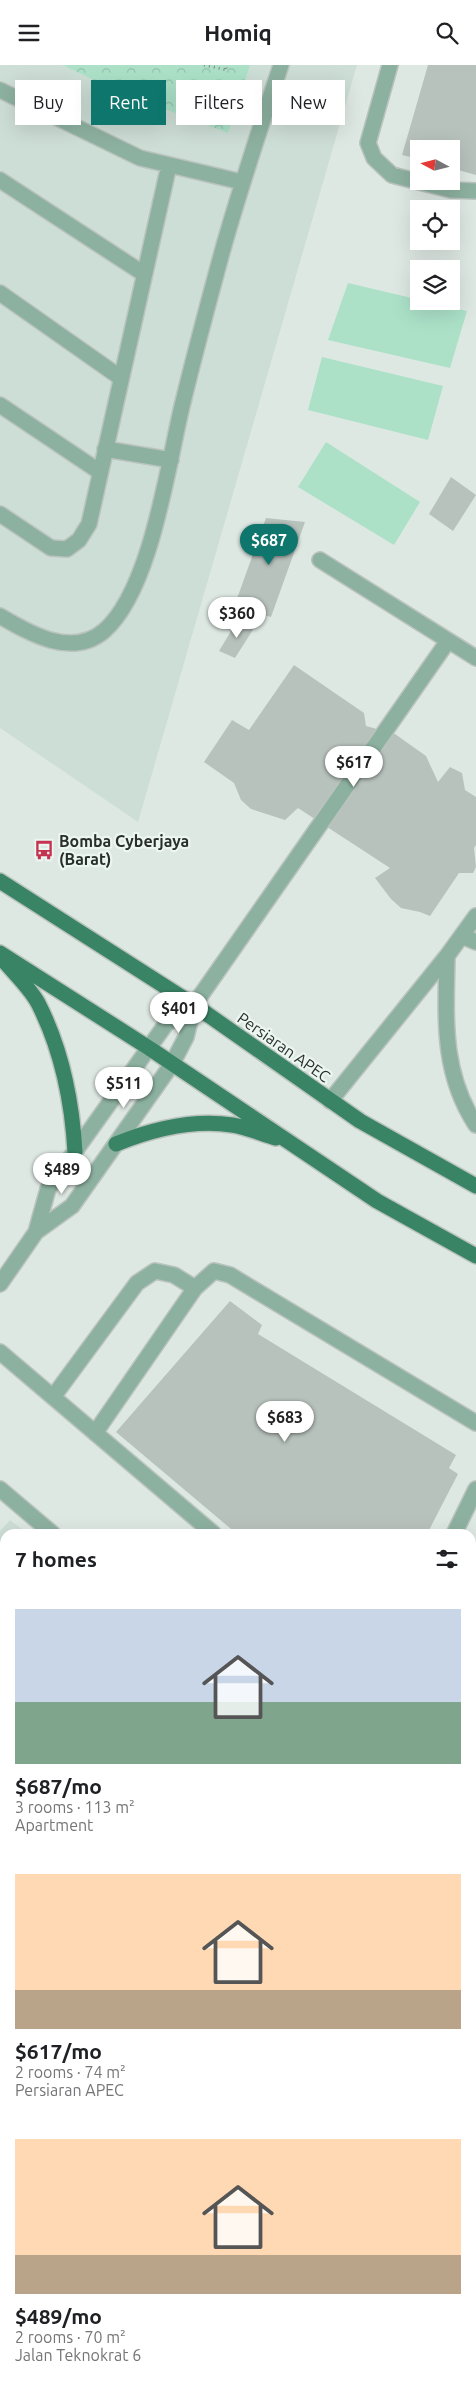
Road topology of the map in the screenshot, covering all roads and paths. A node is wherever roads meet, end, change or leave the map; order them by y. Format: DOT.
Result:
graph roads {
  1 [pos="204,65"];
  2 [pos="225,65"];
  3 [pos="282,65"];
  4 [pos="390,65"];
  5 [pos="0,90"];
  6 [pos="169,165"];
  7 [pos="0,180"];
  8 [pos="242,182"];
  9 [pos="476,191"];
  10 [pos="144,274"];
  11 [pos="0,293"];
  12 [pos="121,378"];
  13 [pos="0,405"];
  14 [pos="105,449"];
  15 [pos="170,460"];
  16 [pos="100,472"];
  17 [pos="0,514"];
  18 [pos="320,560"];
  19 [pos="0,616"];
  20 [pos="448,641"];
  21 [pos="476,658"];
  22 [pos="0,881"];
  23 [pos="476,916"];
  24 [pos="462,936"];
  25 [pos="476,942"];
  26 [pos="0,955"];
  27 [pos="447,956"];
  28 [pos="194,1005"];
  29 [pos="149,1048"];
  30 [pos="172,1064"];
  31 [pos="330,1101"];
  32 [pos="476,1125"];
  33 [pos="116,1143"];
  34 [pos="294,1144"];
  35 [pos="75,1152"];
  36 [pos="476,1186"];
  37 [pos="36,1232"];
  38 [pos="476,1256"];
  39 [pos="0,1283"];
  40 [pos="195,1288"];
  41 [pos="0,1352"];
  42 [pos="53,1397"];
  43 [pos="476,1423"];
  44 [pos="95,1433"];
  45 [pos="476,1489"];
  46 [pos="2,1495"];
  47 [pos="46,1529"];
  48 [pos="208,1529"];
  49 [pos="456,1529"];
  1 -- 2 [label="path"];
  3 -- 8 [label="street"];
  4 -- 9 [label="street"];
  5 -- 6 [label="street"];
  6 -- 8 [label="street"];
  6 -- 10 [label="street"];
  7 -- 10 [label="street"];
  8 -- 15 [label="street"];
  10 -- 12 [label="street"];
  11 -- 12 [label="street"];
  12 -- 14 [label="street"];
  13 -- 16 [label="street"];
  14 -- 15 [label="street"];
  14 -- 16 [label="street"];
  15 -- 19 [label="street"];
  16 -- 17 [label="street"];
  18 -- 20 [label="street"];
  20 -- 21 [label="street"];
  20 -- 28 [label="street"];
  22 -- 28 [label="main road, Persiaran APEC"];
  23 -- 24 [label="street"];
  24 -- 25 [label="street"];
  24 -- 27 [label="street"];
  26 -- 29 [label="main road"];
  26 -- 35 [label="main road"];
  27 -- 31 [label="street"];
  27 -- 32 [label="street"];
  28 -- 29 [label="street"];
  28 -- 30 [label="street"];
  28 -- 31 [label="main road, Persiaran APEC"];
  29 -- 30 [label="main road"];
  29 -- 35 [label="street"];
  30 -- 33 [label="street"];
  30 -- 34 [label="main road"];
  31 -- 36 [label="main road, Persiaran APEC"];
  33 -- 34 [label="main road"];
  33 -- 37 [label="street"];
  34 -- 38 [label="main road"];
  35 -- 37 [label="street"];
  37 -- 39 [label="street"];
  40 -- 42 [label="street"];
  40 -- 43 [label="street"];
  40 -- 44 [label="street"];
  41 -- 42 [label="street"];
  42 -- 44 [label="street"];
  44 -- 48 [label="street"];
  45 -- 49 [label="street"];
  46 -- 47 [label="street"];
}
